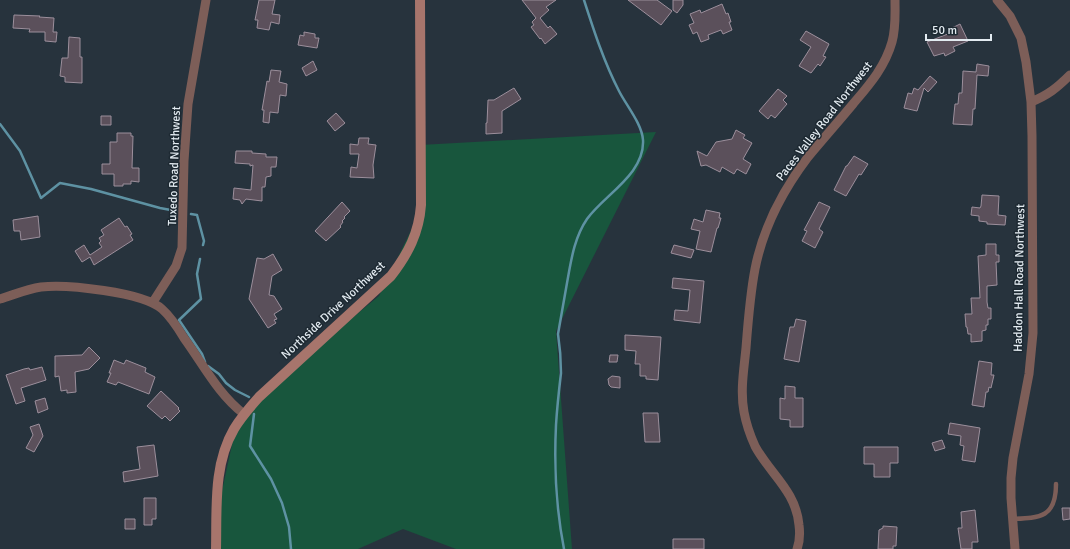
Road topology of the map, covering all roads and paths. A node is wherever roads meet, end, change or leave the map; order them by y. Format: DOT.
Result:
graph roads {
  1 [pos="206,0"];
  2 [pos="420,0"];
  3 [pos="896,0"];
  4 [pos="997,0"];
  5 [pos="1070,75"];
  6 [pos="1031,102"];
  7 [pos="0,299"];
  8 [pos="153,302"];
  9 [pos="244,414"];
  10 [pos="1056,484"];
  11 [pos="1012,519"];
  12 [pos="216,549"];
  13 [pos="797,549"];
  14 [pos="1015,549"];
  1 -- 8 [label="street, Tuxedo Road Northwest"];
  2 -- 9 [label="street, Northside Drive Northwest"];
  3 -- 13 [label="street, Paces Valley Road Northwest"];
  4 -- 6 [label="street, Haddon Hall Road Northwest"];
  5 -- 6 [label="street"];
  6 -- 11 [label="street, Haddon Hall Road Northwest"];
  7 -- 8 [label="street"];
  8 -- 9 [label="street"];
  9 -- 12 [label="street, Northside Drive Northwest"];
  10 -- 11 [label="lane"];
  11 -- 14 [label="street, Haddon Hall Road Northwest"];
}
